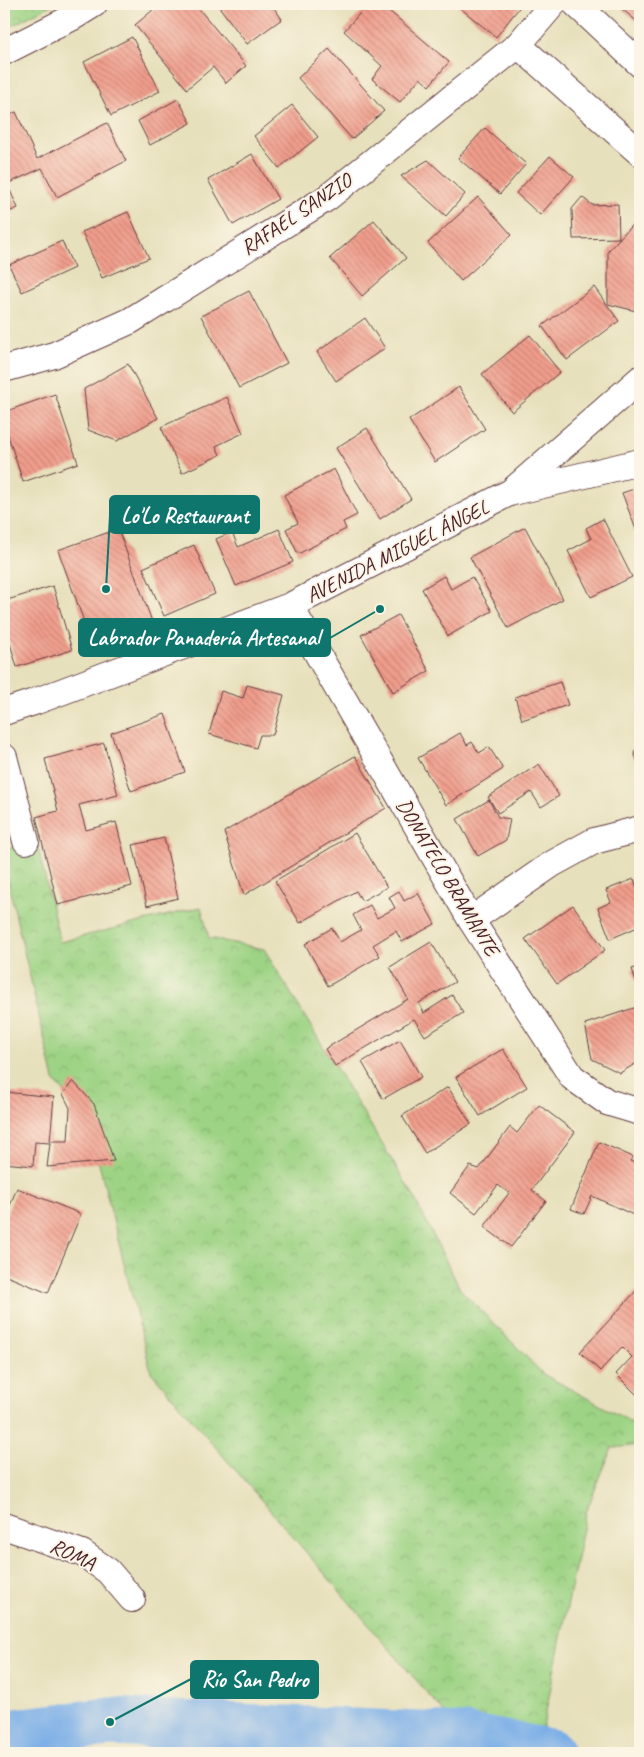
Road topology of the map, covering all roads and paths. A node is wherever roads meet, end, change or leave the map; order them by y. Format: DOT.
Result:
graph roads {
  1 [pos="94,4"];
  2 [pos="553,4"];
  3 [pos="576,4"];
  4 [pos="518,45"];
  5 [pos="4,52"];
  6 [pos="640,64"];
  7 [pos="640,153"];
  8 [pos="4,369"];
  9 [pos="640,379"];
  10 [pos="640,462"];
  11 [pos="509,493"];
  12 [pos="290,606"];
  13 [pos="4,712"];
  14 [pos="4,757"];
  15 [pos="640,828"];
  16 [pos="26,841"];
  17 [pos="471,920"];
  18 [pos="640,1112"];
  19 [pos="4,1526"];
  20 [pos="132,1598"];
  1 -- 5 [label="street"];
  2 -- 4 [label="street, RAFAEL SANZIO"];
  3 -- 6 [label="street"];
  4 -- 7 [label="street"];
  4 -- 8 [label="street, RAFAEL SANZIO"];
  9 -- 11 [label="street, AVENIDA MIGUEL ÁNGEL"];
  10 -- 11 [label="street, AVENIDA MIGUEL ÁNGEL"];
  11 -- 12 [label="street, AVENIDA MIGUEL ÁNGEL"];
  12 -- 13 [label="street, AVENIDA MIGUEL ÁNGEL"];
  12 -- 17 [label="street, DONATELO BRAMANTE"];
  14 -- 16 [label="street"];
  15 -- 17 [label="street"];
  17 -- 18 [label="street, DONATELO BRAMANTE"];
  19 -- 20 [label="street, ROMA"];
}
